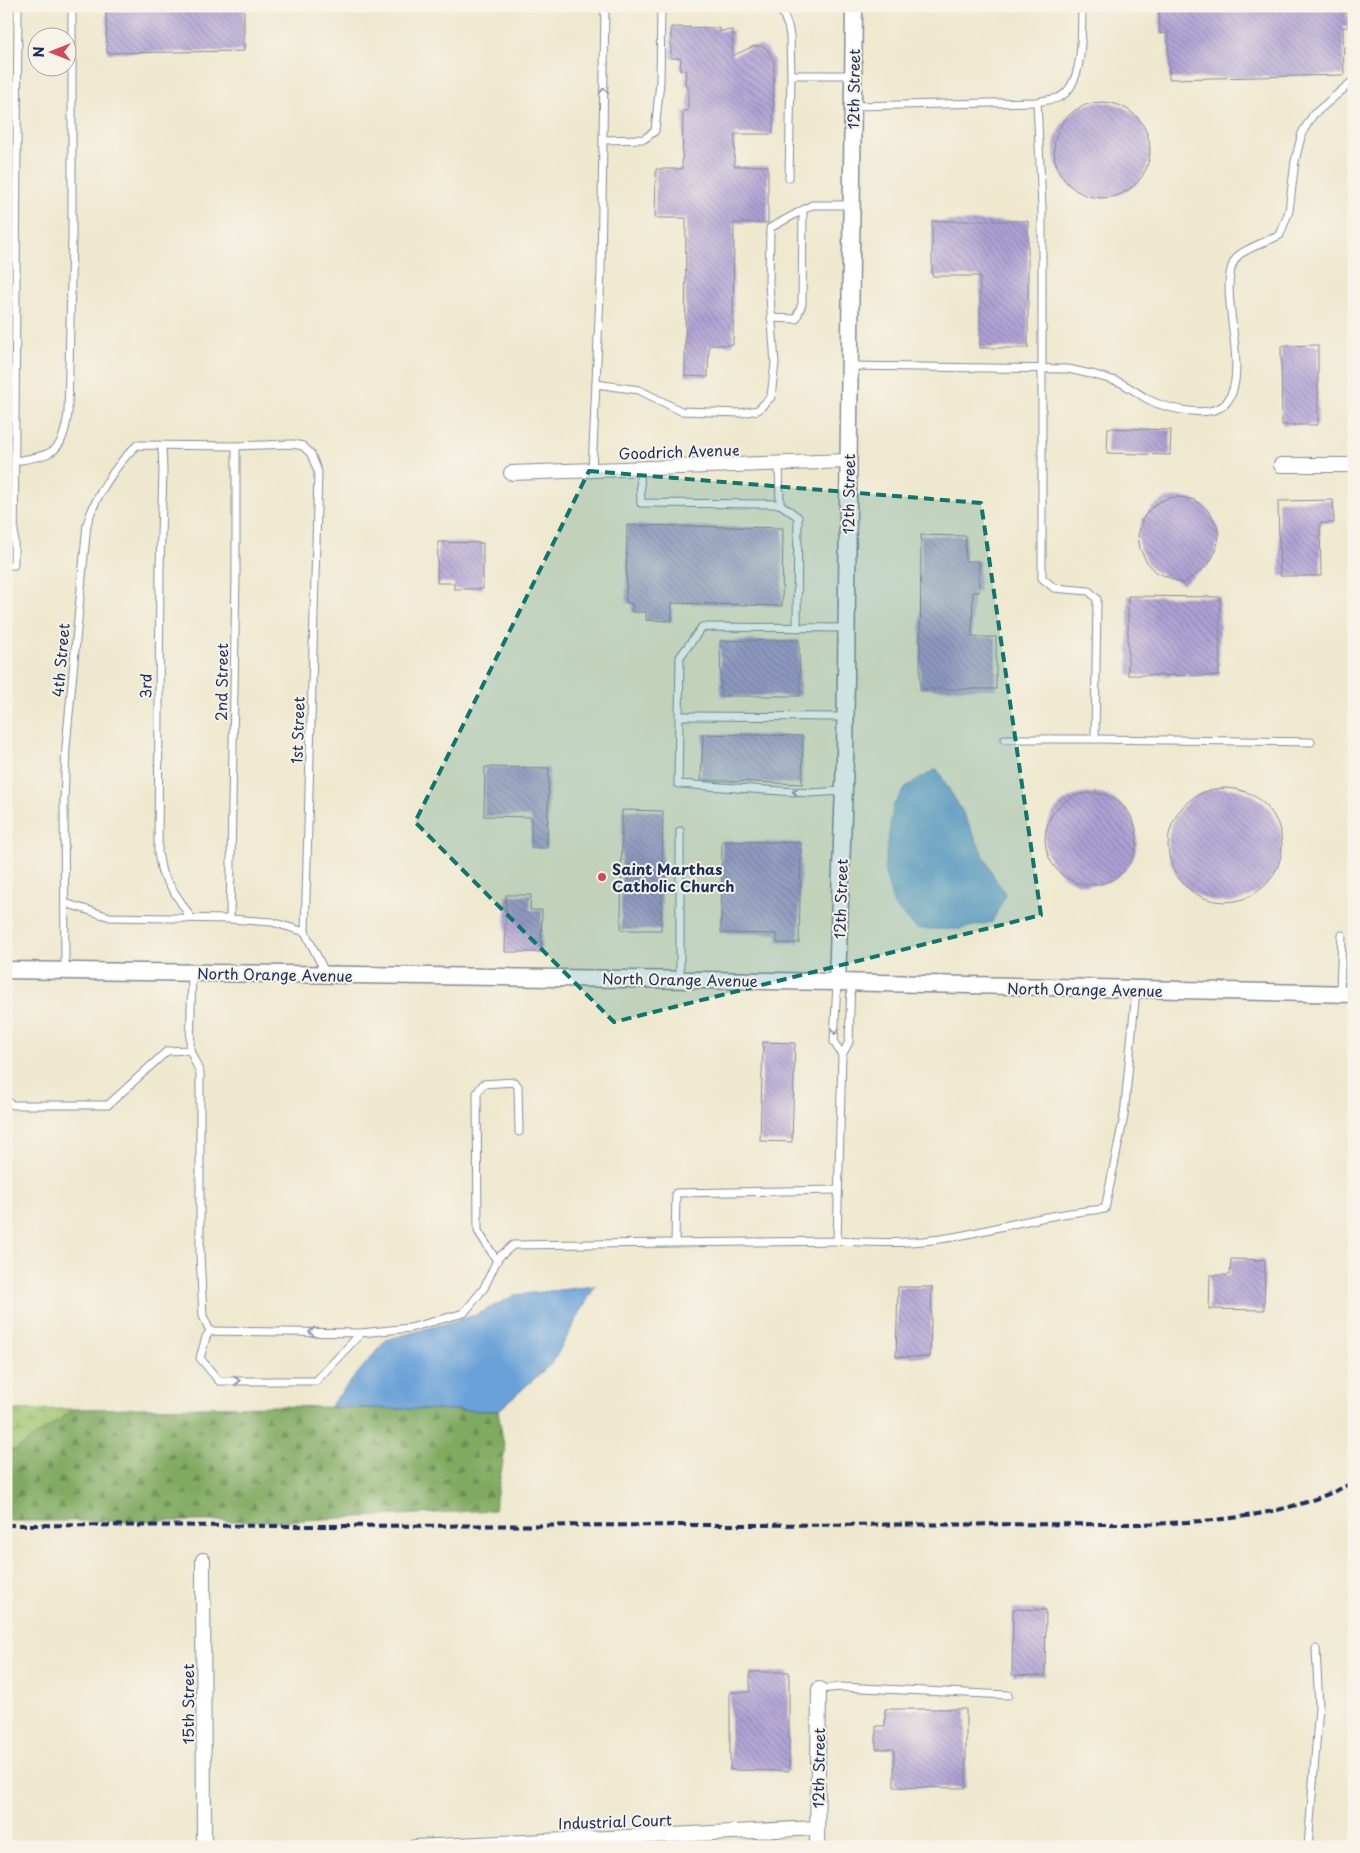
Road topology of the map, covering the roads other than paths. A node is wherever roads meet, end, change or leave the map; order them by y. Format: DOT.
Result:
graph roads {
  1 [pos="18,6"];
  2 [pos="72,6"];
  3 [pos="605,6"];
  4 [pos="661,6"];
  5 [pos="780,6"];
  6 [pos="854,6"];
  7 [pos="1082,6"];
  8 [pos="791,75"];
  9 [pos="853,75"];
  10 [pos="1354,80"];
  11 [pos="1037,102"];
  12 [pos="853,106"];
  13 [pos="604,140"];
  14 [pos="789,178"];
  15 [pos="852,204"];
  16 [pos="803,210"];
  17 [pos="771,318"];
  18 [pos="850,366"];
  19 [pos="1042,369"];
  20 [pos="596,384"];
  21 [pos="162,446"];
  22 [pos="236,446"];
  23 [pos="16,452"];
  24 [pos="6,453"];
  25 [pos="311,454"];
  26 [pos="16,461"];
  27 [pos="848,462"];
  28 [pos="779,464"];
  29 [pos="1281,465"];
  30 [pos="1354,465"];
  31 [pos="640,469"];
  32 [pos="592,471"];
  33 [pos="511,474"];
  34 [pos="780,504"];
  35 [pos="6,566"];
  36 [pos="797,628"];
  37 [pos="847,628"];
  38 [pos="679,716"];
  39 [pos="846,717"];
  40 [pos="1095,738"];
  41 [pos="1005,739"];
  42 [pos="1311,742"];
  43 [pos="845,791"];
  44 [pos="680,831"];
  45 [pos="65,903"];
  46 [pos="191,918"];
  47 [pos="230,919"];
  48 [pos="305,932"];
  49 [pos="1342,935"];
  50 [pos="6,970"];
  51 [pos="65,971"];
  52 [pos="192,973"];
  53 [pos="327,974"];
  54 [pos="680,979"];
  55 [pos="844,982"];
  56 [pos="1136,990"];
  57 [pos="1347,994"];
  58 [pos="190,1050"];
  59 [pos="842,1055"];
  60 [pos="6,1101"];
  61 [pos="519,1132"];
  62 [pos="838,1190"];
  63 [pos="837,1241"];
  64 [pos="675,1242"];
  65 [pos="497,1260"];
  66 [pos="210,1331"];
  67 [pos="361,1333"];
  68 [pos="203,1560"];
  69 [pos="1316,1649"];
  70 [pos="819,1689"];
  71 [pos="1008,1695"];
  72 [pos="817,1828"];
  73 [pos="204,1847"];
  74 [pos="415,1847"];
  75 [pos="817,1847"];
  76 [pos="1308,1847"];
  1 -- 23 [label="lane"];
  2 -- 26 [label="lane"];
  13 -- 3 [label="lane, one-way"];
  4 -- 13 [label="lane"];
  5 -- 8 [label="lane"];
  6 -- 9 [label="street, 12th Street"];
  7 -- 11 [label="lane"];
  8 -- 9 [label="lane"];
  8 -- 14 [label="lane"];
  9 -- 12 [label="street, 12th Street"];
  10 -- 19 [label="lane"];
  11 -- 12 [label="lane"];
  11 -- 19 [label="lane"];
  12 -- 15 [label="street, 12th Street"];
  13 -- 20 [label="lane"];
  15 -- 16 [label="lane"];
  15 -- 18 [label="street, 12th Street"];
  16 -- 17 [label="lane"];
  16 -- 17 [label="lane"];
  17 -- 20 [label="lane"];
  18 -- 19 [label="lane"];
  18 -- 27 [label="street, 12th Street"];
  19 -- 40 [label="lane"];
  20 -- 32 [label="lane"];
  21 -- 22 [label="lane, 4th Street"];
  21 -- 45 [label="lane, 4th Street"];
  21 -- 46 [label="lane, 3rd"];
  22 -- 25 [label="lane, 4th Street"];
  22 -- 47 [label="lane, 2nd Street"];
  23 -- 24 [label="lane"];
  23 -- 26 [label="lane"];
  25 -- 48 [label="lane, 1st Street"];
  26 -- 35 [label="lane"];
  27 -- 28 [label="street, Goodrich Avenue"];
  27 -- 37 [label="street, 12th Street"];
  28 -- 31 [label="street, Goodrich Avenue"];
  28 -- 34 [label="lane"];
  29 -- 30 [label="street"];
  31 -- 32 [label="street, Goodrich Avenue"];
  31 -- 34 [label="lane"];
  32 -- 33 [label="street, Goodrich Avenue"];
  34 -- 36 [label="lane"];
  36 -- 37 [label="lane"];
  36 -- 38 [label="lane"];
  37 -- 39 [label="street, 12th Street"];
  38 -- 39 [label="lane"];
  43 -- 38 [label="lane, one-way"];
  39 -- 43 [label="street, 12th Street"];
  40 -- 41 [label="lane"];
  40 -- 42 [label="lane"];
  43 -- 55 [label="street, 12th Street"];
  44 -- 54 [label="lane"];
  45 -- 46 [label="lane"];
  45 -- 51 [label="lane, 4th Street"];
  46 -- 47 [label="lane"];
  47 -- 48 [label="lane"];
  48 -- 53 [label="lane"];
  49 -- 57 [label="lane"];
  50 -- 51 [label="street, North Orange Avenue"];
  51 -- 52 [label="street, North Orange Avenue"];
  52 -- 53 [label="street, North Orange Avenue"];
  52 -- 58 [label="lane"];
  53 -- 54 [label="street, North Orange Avenue"];
  54 -- 55 [label="street, North Orange Avenue"];
  55 -- 56 [label="street, North Orange Avenue"];
  55 -- 59 [label="lane"];
  55 -- 59 [label="lane, one-way"];
  56 -- 57 [label="street, North Orange Avenue"];
  56 -- 63 [label="lane"];
  58 -- 60 [label="lane"];
  58 -- 66 [label="lane"];
  59 -- 62 [label="lane"];
  61 -- 65 [label="lane"];
  62 -- 63 [label="lane"];
  62 -- 64 [label="lane"];
  63 -- 64 [label="lane"];
  64 -- 65 [label="lane"];
  65 -- 67 [label="lane"];
  67 -- 66 [label="lane, one-way"];
  66 -- 67 [label="lane, one-way"];
  68 -- 73 [label="street, 15th Street"];
  69 -- 76 [label="lane"];
  70 -- 71 [label="lane"];
  70 -- 72 [label="street, 12th Street"];
  72 -- 74 [label="street, Industrial Court"];
  72 -- 75 [label="street, 12th Street"];
}
